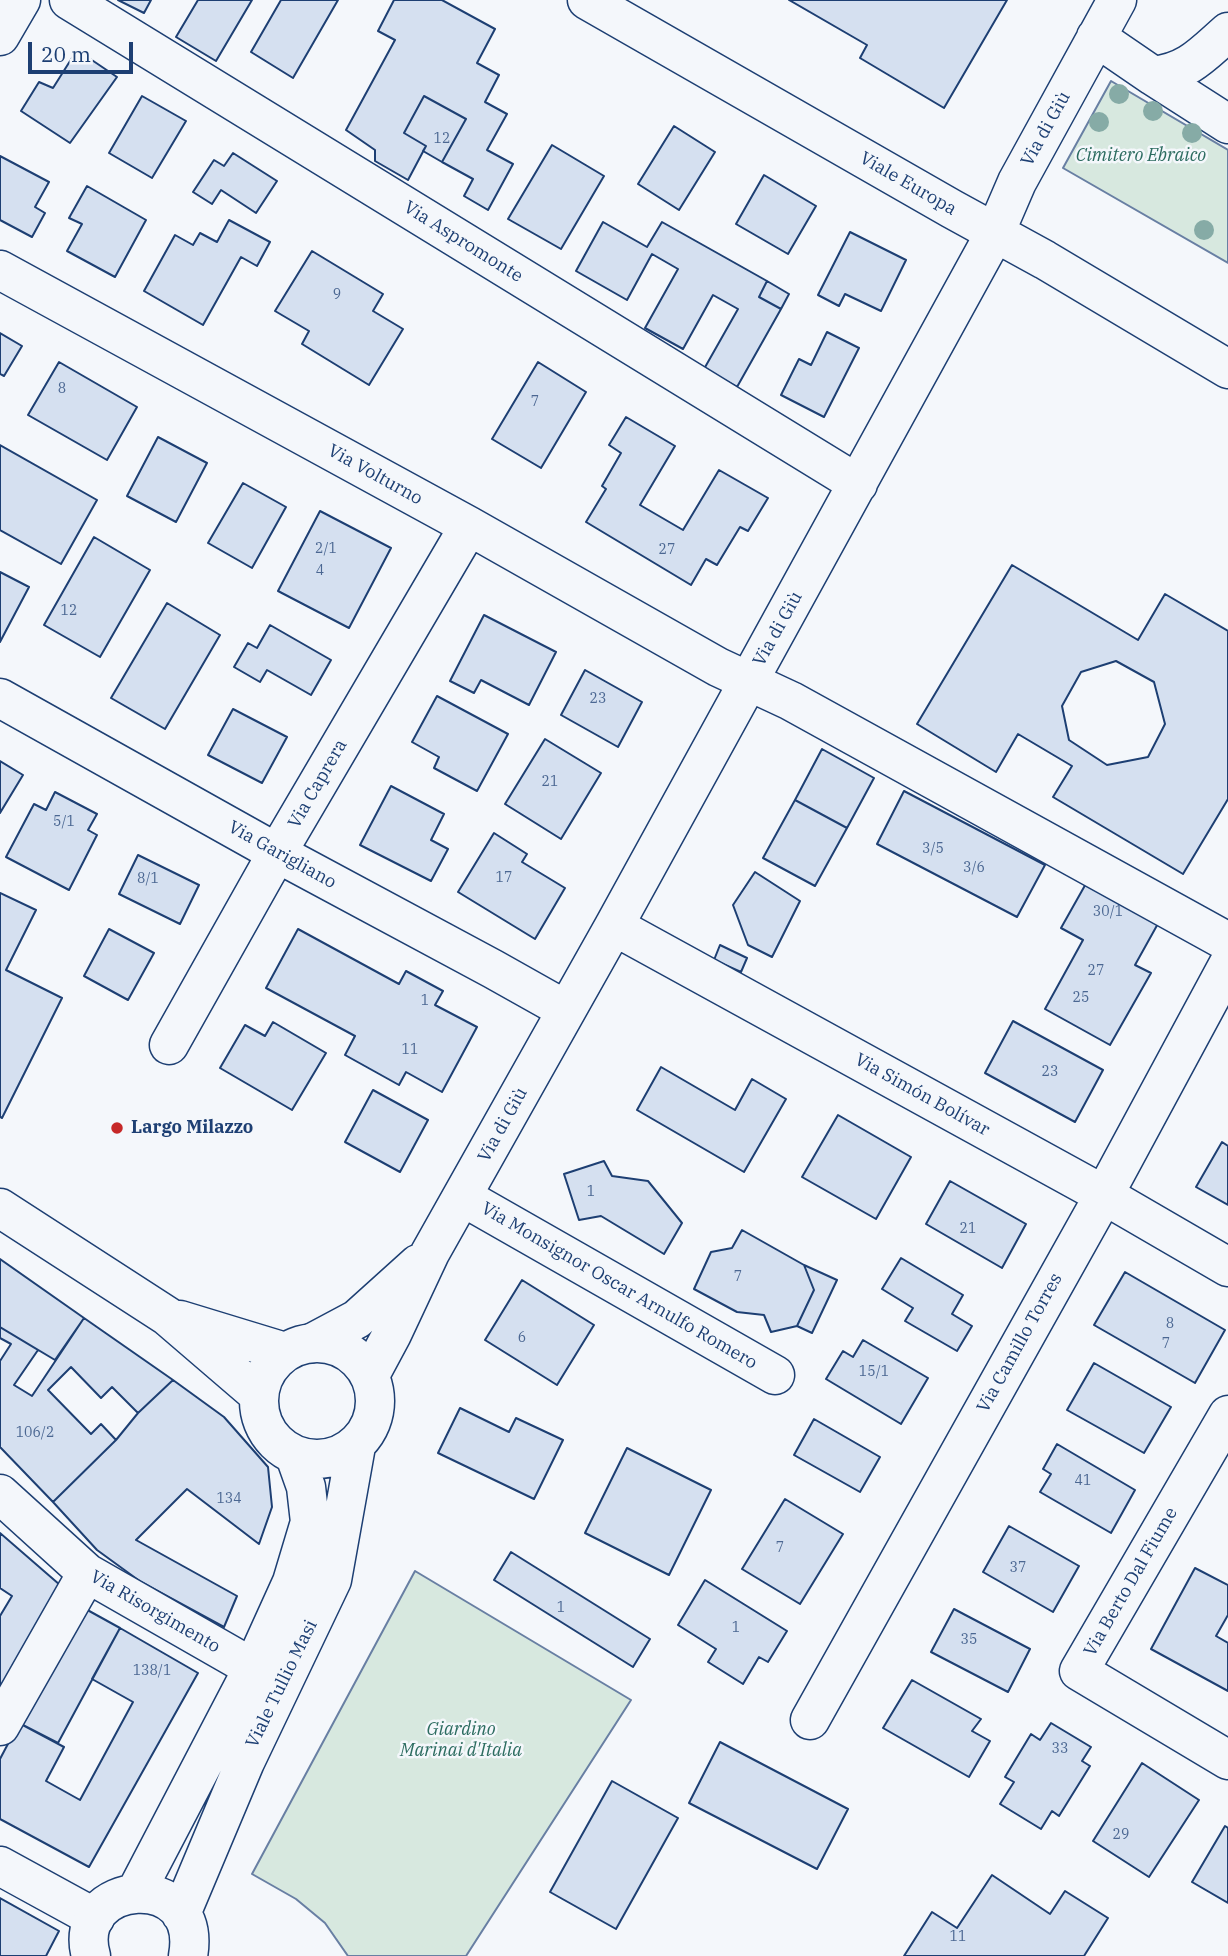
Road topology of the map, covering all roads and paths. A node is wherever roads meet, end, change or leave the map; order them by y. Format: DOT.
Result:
graph roads {
  1 [pos="20,0"];
  2 [pos="69,0"];
  3 [pos="587,0"];
  4 [pos="1116,0"];
  5 [pos="1228,32"];
  6 [pos="0,36"];
  7 [pos="1096,37"];
  8 [pos="1153,76"];
  9 [pos="1228,124"];
  10 [pos="995,233"];
  11 [pos="0,270"];
  12 [pos="1228,369"];
  13 [pos="858,484"];
  14 [pos="469,526"];
  15 [pos="749,682"];
  16 [pos="0,698"];
  17 [pos="277,853"];
  18 [pos="614,926"];
  19 [pos="1228,942"];
  20 [pos="1228,965"];
  21 [pos="566,1010"];
  22 [pos="169,1045"];
  23 [pos="1104,1195"];
  24 [pos="463,1197"];
  25 [pos="0,1208"];
  26 [pos="430,1253"];
  27 [pos="1228,1267"];
  28 [pos="167,1316"];
  29 [pos="298,1347"];
  30 [pos="370,1375"];
  31 [pos="775,1375"];
  32 [pos="259,1395"];
  33 [pos="1228,1415"];
  34 [pos="356,1446"];
  35 [pos="295,1456"];
  36 [pos="0,1493"];
  37 [pos="87,1573"];
  38 [pos="253,1668"];
  39 [pos="810,1720"];
  40 [pos="0,1727"];
  41 [pos="1228,1760"];
  42 [pos="0,1866"];
  43 [pos="136,1892"];
  44 [pos="95,1919"];
  45 [pos="190,1942"];
  46 [pos="91,1956"];
  1 -- 6 [label="street"];
  2 -- 13 [label="street, Via Aspromonte"];
  3 -- 10 [label="street, Viale Europa"];
  4 -- 7 [label="street, Via di Giù"];
  5 -- 8 [label="street"];
  7 -- 8 [label="street"];
  7 -- 10 [label="street, Via di Giù"];
  8 -- 9 [label="street"];
  10 -- 12 [label="street, Viale Europa"];
  10 -- 13 [label="street, Via di Giù"];
  11 -- 14 [label="street, Via Volturno"];
  13 -- 15 [label="street, Via di Giù"];
  14 -- 15 [label="street, Via Volturno"];
  14 -- 17 [label="street, Via Caprera"];
  15 -- 18 [label="street, Via di Giù"];
  15 -- 19 [label="street, Via Volturno"];
  16 -- 17 [label="street, Via Garigliano"];
  17 -- 21 [label="street, Via Garigliano"];
  17 -- 22 [label="street, Via Caprera"];
  18 -- 21 [label="street, Via di Giù"];
  18 -- 23 [label="street, Via Simón Bolívar"];
  20 -- 23 [label="street, Via Camillo Torres"];
  21 -- 24 [label="street, Via di Giù"];
  23 -- 27 [label="street, Via Simón Bolívar"];
  23 -- 39 [label="street, Via Camillo Torres"];
  24 -- 26 [label="street, Via di Giù"];
  24 -- 31 [label="street, Via Monsignor Oscar Arnulfo Romero"];
  25 -- 28 [label="street"];
  26 -- 29 [label="street, Via di Giù"];
  26 -- 30 [label="street, Via di Giù"];
  28 -- 29 [label="street"];
  28 -- 32 [label="street"];
  29 -- 30 [label="street"];
  29 -- 32 [label="street"];
  30 -- 34 [label="street, Viale Tullio Masi"];
  32 -- 35 [label="street"];
  33 -- 41 [label="street, Via Berto Dal Fiume"];
  34 -- 35 [label="street"];
  34 -- 45 [label="street, Viale Tullio Masi"];
  35 -- 38 [label="street, Viale Tullio Masi"];
  36 -- 37 [label="street, Via Risorgimento"];
  37 -- 38 [label="street, Via Risorgimento"];
  37 -- 40 [label="street"];
  38 -- 43 [label="street, Viale Tullio Masi"];
  42 -- 44 [label="street"];
  43 -- 44 [label="street"];
  43 -- 45 [label="street, Viale Tullio Masi"];
  44 -- 46 [label="street"];
}
